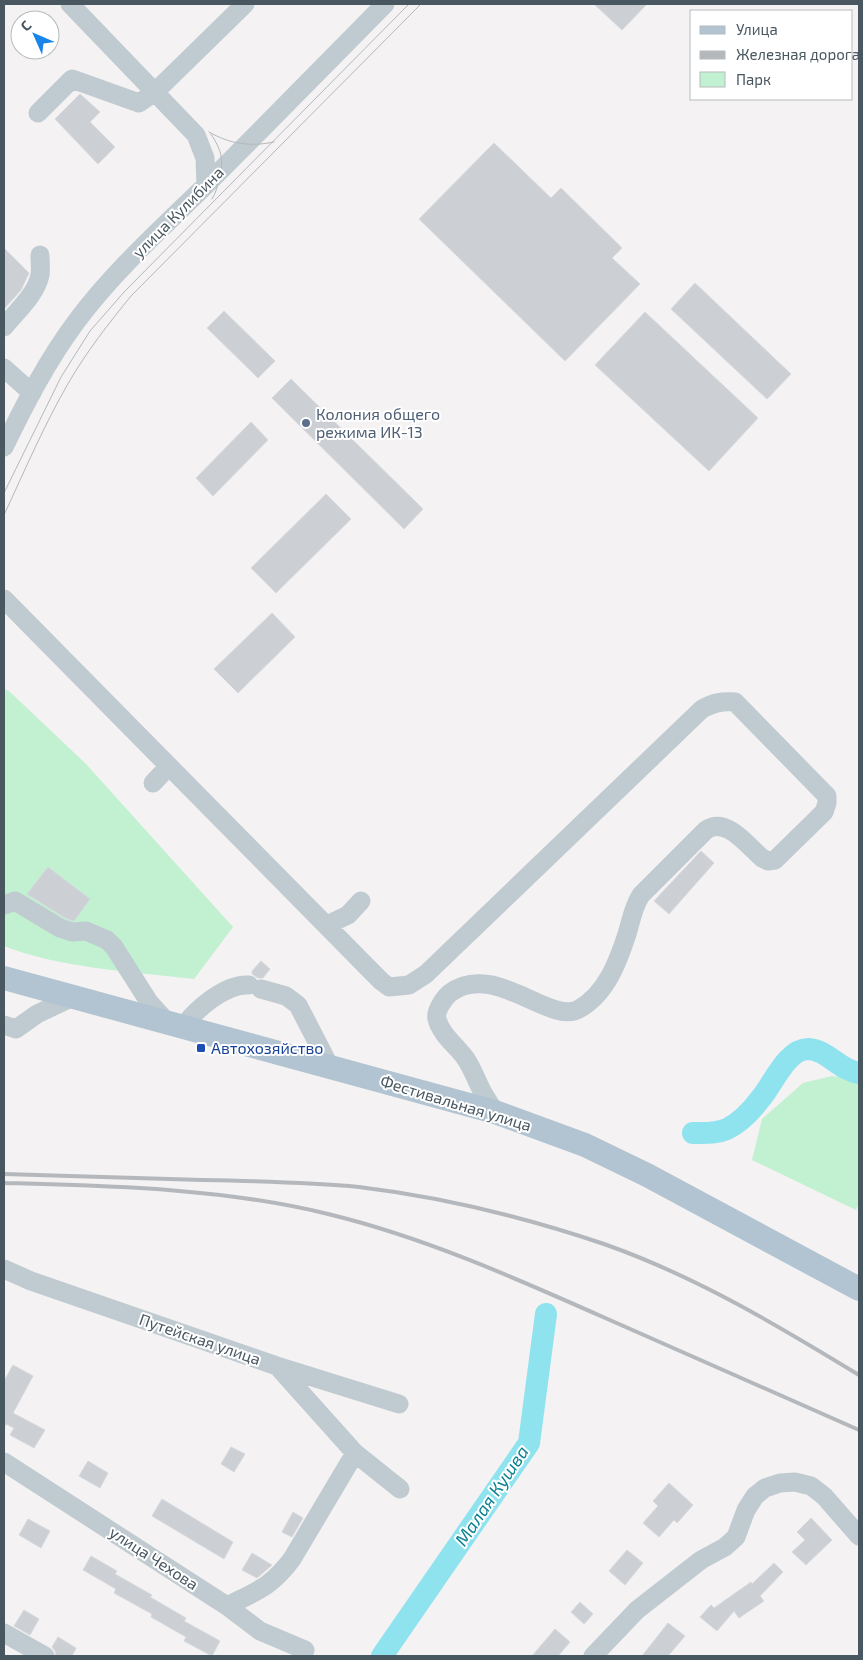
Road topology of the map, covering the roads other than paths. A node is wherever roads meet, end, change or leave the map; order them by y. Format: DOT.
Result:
graph roads {
  1 [pos="70,4"];
  2 [pos="245,4"];
  3 [pos="385,4"];
  4 [pos="155,92"];
  5 [pos="38,113"];
  6 [pos="206,185"];
  7 [pos="40,255"];
  8 [pos="4,327"];
  9 [pos="4,368"];
  10 [pos="32,393"];
  11 [pos="4,447"];
  12 [pos="4,599"];
  13 [pos="169,766"];
  14 [pos="153,783"];
  15 [pos="362,901"];
  16 [pos="4,906"];
  17 [pos="327,925"];
  18 [pos="4,979"];
  19 [pos="73,997"];
  20 [pos="176,1025"];
  21 [pos="10,1027"];
  22 [pos="4,1043"];
  23 [pos="329,1066"];
  24 [pos="495,1112"];
  25 [pos="4,1269"];
  26 [pos="859,1288"];
  27 [pos="277,1366"];
  28 [pos="398,1404"];
  29 [pos="355,1453"];
  30 [pos="4,1462"];
  31 [pos="400,1489"];
  32 [pos="859,1536"];
  33 [pos="227,1606"];
  34 [pos="4,1633"];
  35 [pos="305,1650"];
  36 [pos="46,1656"];
  37 [pos="593,1656"];
  1 -- 4 [label="street"];
  2 -- 4 [label="street"];
  3 -- 6 [label="street, улица Кулибина"];
  4 -- 5 [label="street"];
  4 -- 6 [label="street"];
  6 -- 10 [label="street, улица Кулибина"];
  7 -- 8 [label="street"];
  9 -- 10 [label="street"];
  10 -- 11 [label="street, улица Кулибина"];
  12 -- 13 [label="street"];
  13 -- 14 [label="street"];
  13 -- 17 [label="street"];
  15 -- 17 [label="street"];
  16 -- 20 [label="street"];
  17 -- 24 [label="street"];
  18 -- 19 [label="main road, Фестивальная улица"];
  19 -- 20 [label="main road, Фестивальная улица"];
  19 -- 21 [label="street"];
  20 -- 23 [label="main road, Фестивальная улица"];
  20 -- 23 [label="street"];
  21 -- 22 [label="street"];
  23 -- 24 [label="main road, Фестивальная улица"];
  24 -- 26 [label="main road, Фестивальная улица"];
  25 -- 27 [label="street, Путейская улица"];
  27 -- 28 [label="street, Путейская улица"];
  27 -- 29 [label="street"];
  29 -- 31 [label="street"];
  29 -- 33 [label="street"];
  30 -- 33 [label="street, улица Чехова"];
  32 -- 37 [label="street"];
  33 -- 35 [label="street, улица Чехова"];
  34 -- 36 [label="street"];
}
